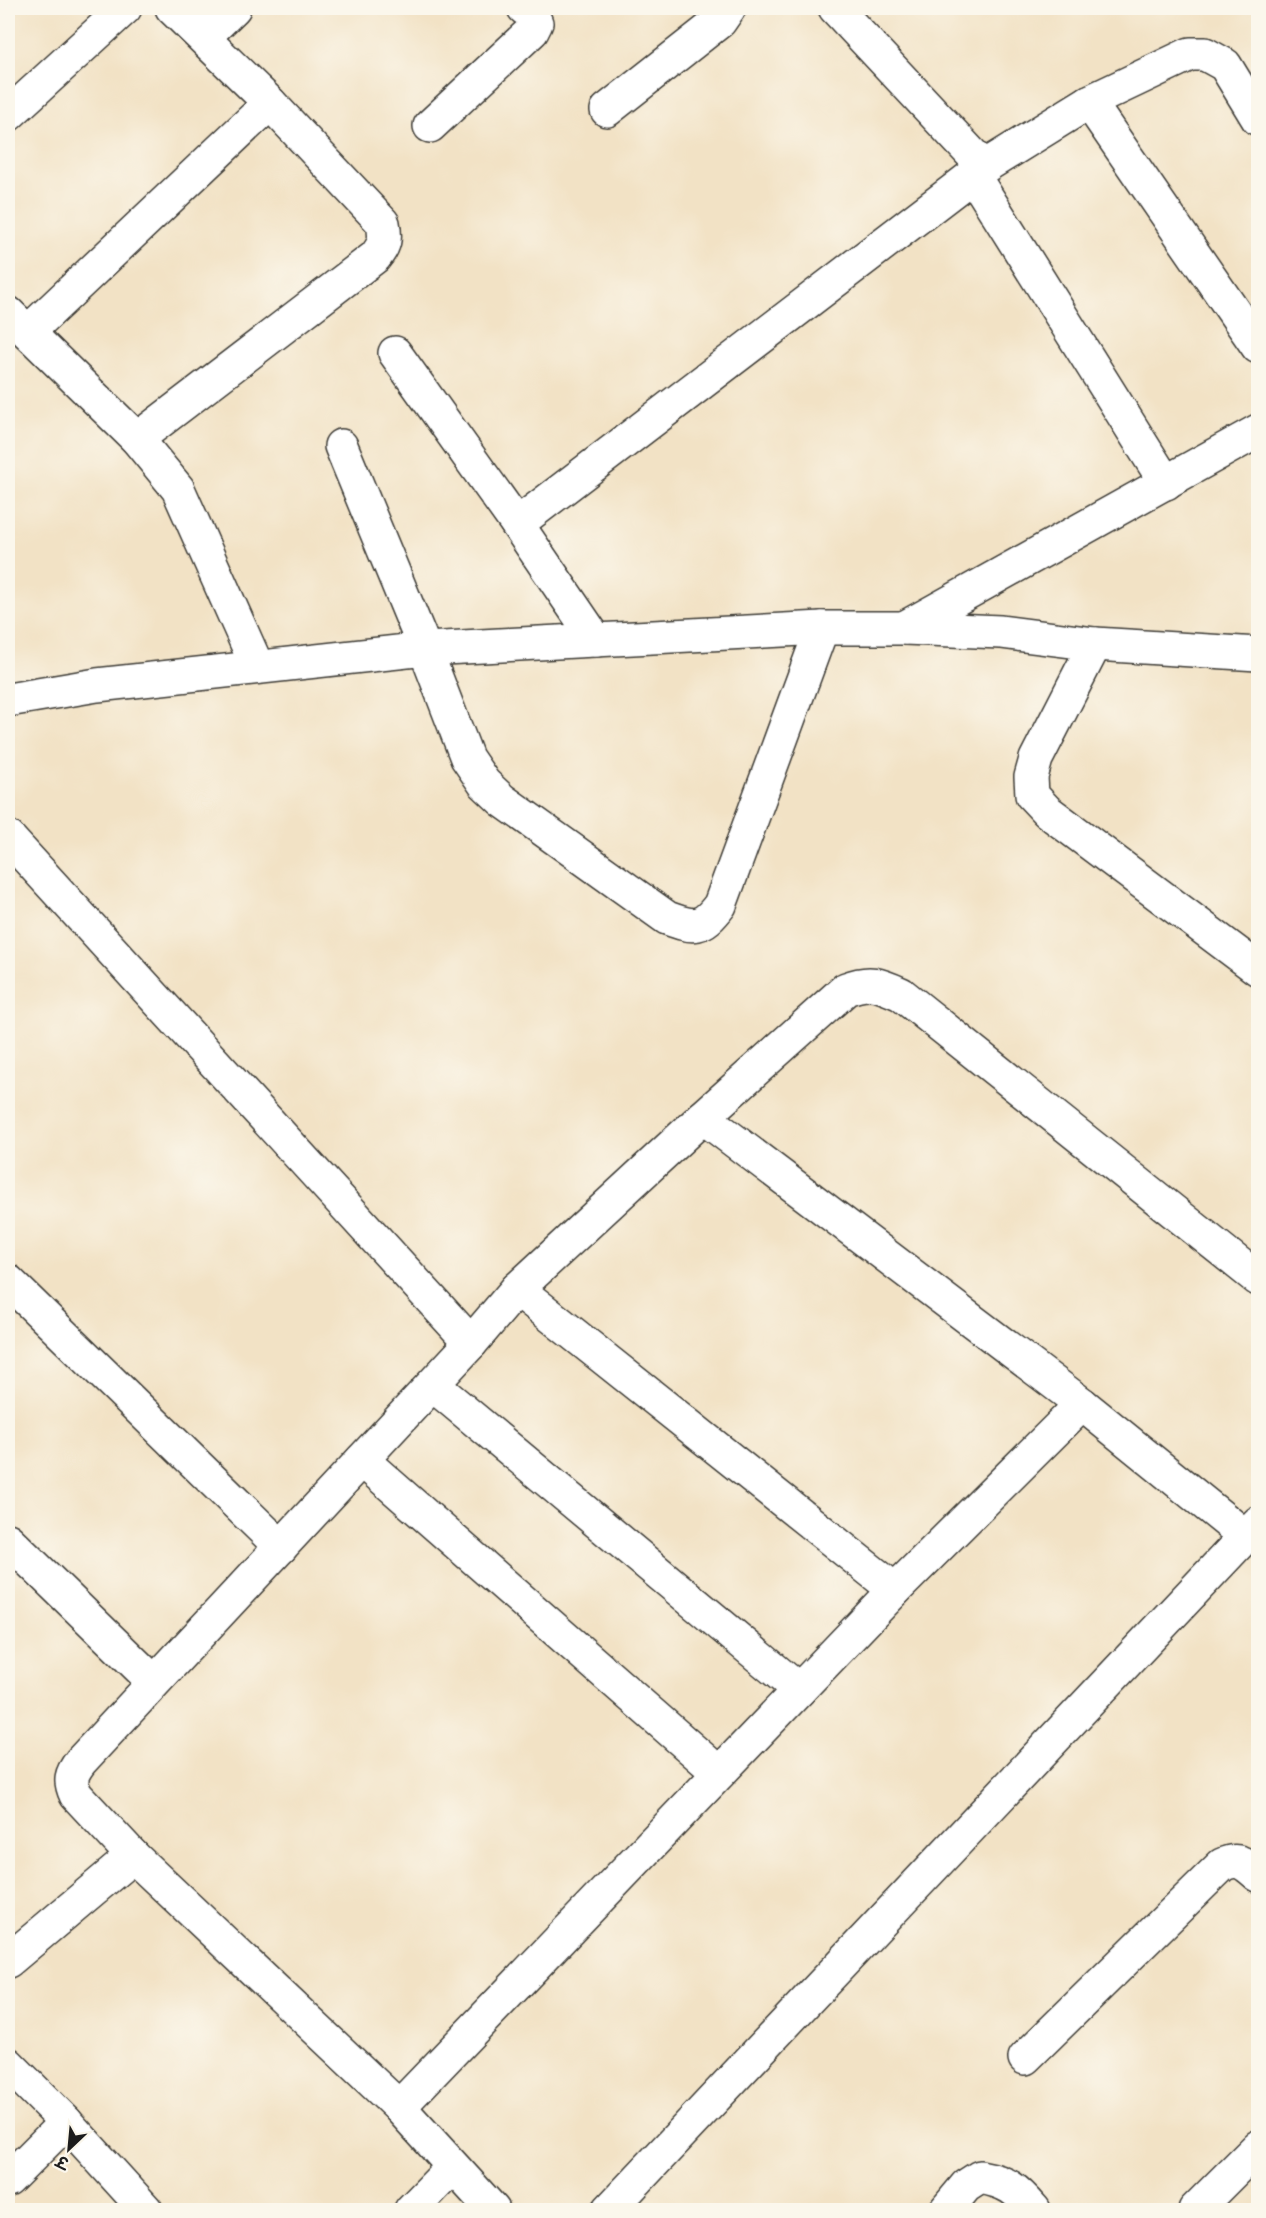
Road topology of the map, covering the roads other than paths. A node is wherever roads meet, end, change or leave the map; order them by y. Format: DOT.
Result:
graph roads {
  1 [pos="125,8"];
  2 [pos="172,8"];
  3 [pos="234,8"];
  4 [pos="524,8"];
  5 [pos="729,8"];
  6 [pos="835,8"];
  7 [pos="204,37"];
  8 [pos="1089,102"];
  9 [pos="270,103"];
  10 [pos="607,110"];
  11 [pos="8,115"];
  12 [pos="1258,119"];
  13 [pos="430,126"];
  14 [pos="979,171"];
  15 [pos="18,323"];
  16 [pos="1258,347"];
  17 [pos="395,353"];
  18 [pos="1258,431"];
  19 [pos="137,440"];
  20 [pos="341,446"];
  21 [pos="1166,483"];
  22 [pos="518,524"];
  23 [pos="822,628"];
  24 [pos="904,628"];
  25 [pos="596,640"];
  26 [pos="1095,644"];
  27 [pos="425,649"];
  28 [pos="1258,654"];
  29 [pos="257,666"];
  30 [pos="8,700"];
  31 [pos="8,837"];
  32 [pos="1258,969"];
  33 [pos="703,1117"];
  34 [pos="1258,1279"];
  35 [pos="8,1281"];
  36 [pos="517,1289"];
  37 [pos="471,1343"];
  38 [pos="433,1385"];
  39 [pos="1082,1404"];
  40 [pos="363,1460"];
  41 [pos="1252,1530"];
  42 [pos="9,1544"];
  43 [pos="282,1547"];
  44 [pos="895,1590"];
  45 [pos="154,1682"];
  46 [pos="800,1690"];
  47 [pos="719,1773"];
  48 [pos="134,1856"];
  49 [pos="1253,1861"];
  50 [pos="8,1961"];
  51 [pos="1025,2058"];
  52 [pos="8,2064"];
  53 [pos="399,2107"];
  54 [pos="66,2122"];
  55 [pos="1258,2147"];
  56 [pos="453,2167"];
  57 [pos="8,2180"];
  58 [pos="146,2211"];
  59 [pos="411,2211"];
  60 [pos="494,2211"];
  61 [pos="609,2211"];
  62 [pos="946,2211"];
  63 [pos="1034,2211"];
  64 [pos="1195,2211"];
  1 -- 11 [label="street"];
  2 -- 7 [label="street"];
  3 -- 7 [label="street"];
  4 -- 13 [label="street"];
  5 -- 10 [label="street"];
  6 -- 14 [label="street"];
  7 -- 9 [label="street"];
  8 -- 12 [label="street"];
  8 -- 14 [label="street"];
  8 -- 16 [label="street"];
  9 -- 15 [label="street"];
  9 -- 19 [label="street"];
  14 -- 21 [label="street"];
  14 -- 22 [label="street"];
  15 -- 19 [label="street"];
  17 -- 22 [label="street"];
  18 -- 21 [label="street"];
  19 -- 29 [label="street"];
  20 -- 27 [label="street"];
  21 -- 24 [label="street"];
  22 -- 25 [label="street"];
  23 -- 24 [label="street"];
  23 -- 25 [label="street"];
  23 -- 27 [label="street"];
  24 -- 26 [label="street"];
  25 -- 27 [label="street"];
  26 -- 28 [label="street"];
  26 -- 32 [label="street"];
  27 -- 29 [label="street"];
  29 -- 30 [label="street"];
  31 -- 37 [label="street"];
  33 -- 34 [label="street"];
  33 -- 36 [label="street"];
  33 -- 39 [label="street"];
  35 -- 43 [label="street"];
  36 -- 37 [label="street"];
  36 -- 44 [label="street"];
  37 -- 38 [label="street"];
  38 -- 40 [label="street"];
  38 -- 46 [label="street"];
  39 -- 41 [label="street"];
  39 -- 44 [label="street"];
  40 -- 43 [label="street"];
  40 -- 47 [label="street"];
  41 -- 61 [label="street"];
  42 -- 45 [label="street"];
  43 -- 45 [label="street"];
  44 -- 46 [label="street"];
  45 -- 48 [label="street"];
  46 -- 47 [label="street"];
  47 -- 53 [label="street"];
  48 -- 50 [label="street"];
  48 -- 53 [label="street"];
  49 -- 51 [label="street"];
  52 -- 54 [label="street"];
  53 -- 56 [label="street"];
  54 -- 57 [label="street"];
  54 -- 58 [label="street"];
  55 -- 64 [label="street"];
  56 -- 59 [label="street"];
  56 -- 60 [label="street"];
  62 -- 63 [label="street"];
}
